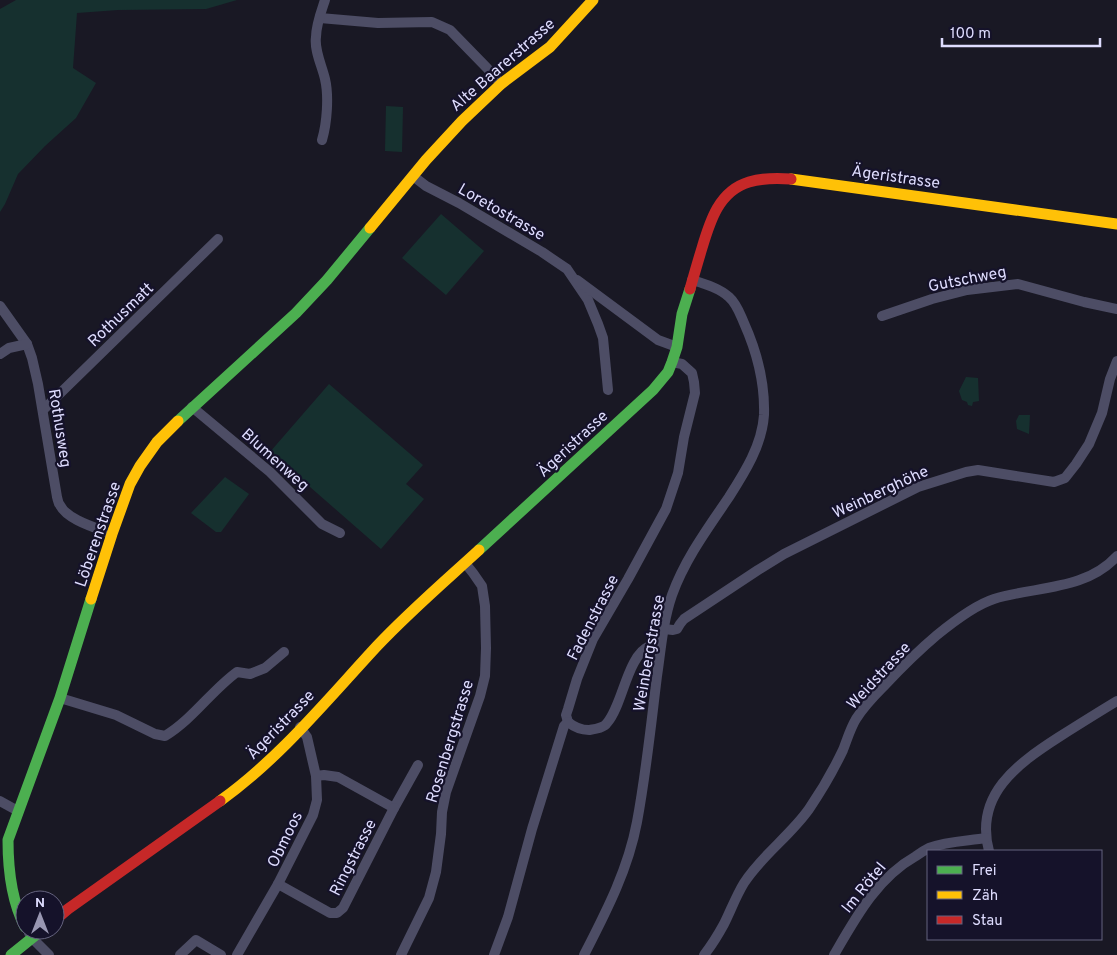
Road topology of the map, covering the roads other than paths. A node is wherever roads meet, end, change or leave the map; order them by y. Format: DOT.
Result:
graph roads {
  1 [pos="325,0"];
  2 [pos="593,0"];
  3 [pos="320,18"];
  4 [pos="501,84"];
  5 [pos="322,140"];
  6 [pos="413,176"];
  7 [pos="1117,224"];
  8 [pos="218,239"];
  9 [pos="572,276"];
  10 [pos="692,280"];
  11 [pos="0,306"];
  12 [pos="1117,309"];
  13 [pos="882,316"];
  14 [pos="27,344"];
  15 [pos="677,347"];
  16 [pos="0,354"];
  17 [pos="1117,361"];
  18 [pos="672,362"];
  19 [pos="608,390"];
  20 [pos="192,407"];
  21 [pos="43,410"];
  22 [pos="340,533"];
  23 [pos="112,534"];
  24 [pos="1117,556"];
  25 [pos="465,563"];
  26 [pos="664,629"];
  27 [pos="661,645"];
  28 [pos="284,652"];
  29 [pos="60,698"];
  30 [pos="1117,701"];
  31 [pos="568,722"];
  32 [pos="300,727"];
  33 [pos="418,765"];
  34 [pos="316,776"];
  35 [pos="0,801"];
  36 [pos="394,808"];
  37 [pos="18,811"];
  38 [pos="986,838"];
  39 [pos="990,850"];
  40 [pos="4,851"];
  41 [pos="278,884"];
  42 [pos="15,898"];
  43 [pos="65,912"];
  44 [pos="25,940"];
  45 [pos="35,940"];
  46 [pos="11,955"];
  47 [pos="48,955"];
  48 [pos="180,955"];
  49 [pos="221,955"];
  50 [pos="237,955"];
  51 [pos="402,955"];
  52 [pos="494,955"];
  53 [pos="584,955"];
  54 [pos="704,955"];
  55 [pos="834,955"];
  1 -- 3 [label="street"];
  2 -- 4 [label="main road, Alte Baarerstrasse"];
  3 -- 4 [label="street"];
  3 -- 5 [label="street"];
  4 -- 6 [label="main road, Alte Baarerstrasse"];
  6 -- 9 [label="street, Loretostrasse"];
  6 -- 20 [label="main road, Löberenstrasse"];
  7 -- 10 [label="main road, Ägeristrasse"];
  8 -- 21 [label="street, Rothusmatt"];
  9 -- 15 [label="street, Loretostrasse"];
  9 -- 19 [label="street, Loretostrasse"];
  10 -- 15 [label="main road, Ägeristrasse"];
  10 -- 26 [label="street, Weinbergstrasse"];
  11 -- 14 [label="street, Rothusweg"];
  12 -- 13 [label="street, Gutschweg"];
  14 -- 16 [label="street"];
  14 -- 21 [label="street, Rothusweg"];
  15 -- 18 [label="main road, Ägeristrasse"];
  17 -- 26 [label="street, Weinberghöhe"];
  18 -- 25 [label="main road, Ägeristrasse"];
  18 -- 31 [label="street, Fadenstrasse"];
  20 -- 22 [label="street, Blumenweg"];
  20 -- 23 [label="main road, Löberenstrasse"];
  21 -- 23 [label="street, Rothusweg"];
  23 -- 29 [label="main road, Löberenstrasse"];
  24 -- 54 [label="street, Weidstrasse"];
  25 -- 32 [label="main road, Ägeristrasse"];
  25 -- 51 [label="street, Rosenbergstrasse"];
  26 -- 27 [label="street, Weinbergstrasse"];
  27 -- 31 [label="street"];
  27 -- 53 [label="street, Weinbergstrasse"];
  28 -- 29 [label="street"];
  29 -- 37 [label="main road, Löberenstrasse"];
  30 -- 38 [label="street"];
  31 -- 52 [label="street, Fadenstrasse"];
  32 -- 34 [label="street, Obmoos"];
  32 -- 43 [label="main road, Ägeristrasse"];
  33 -- 36 [label="street, Ringstrasse"];
  34 -- 36 [label="street, Ringstrasse"];
  34 -- 41 [label="street, Obmoos"];
  35 -- 37 [label="street"];
  36 -- 41 [label="street, Ringstrasse"];
  37 -- 40 [label="main road, Löberenstrasse"];
  38 -- 39 [label="street"];
  38 -- 55 [label="street, Im Rötel"];
  40 -- 42 [label="main road, Löberenstrasse"];
  41 -- 50 [label="street, Obmoos"];
  44 -- 46 [label="main road"];
  45 -- 47 [label="street"];
  48 -- 49 [label="street"];
}
